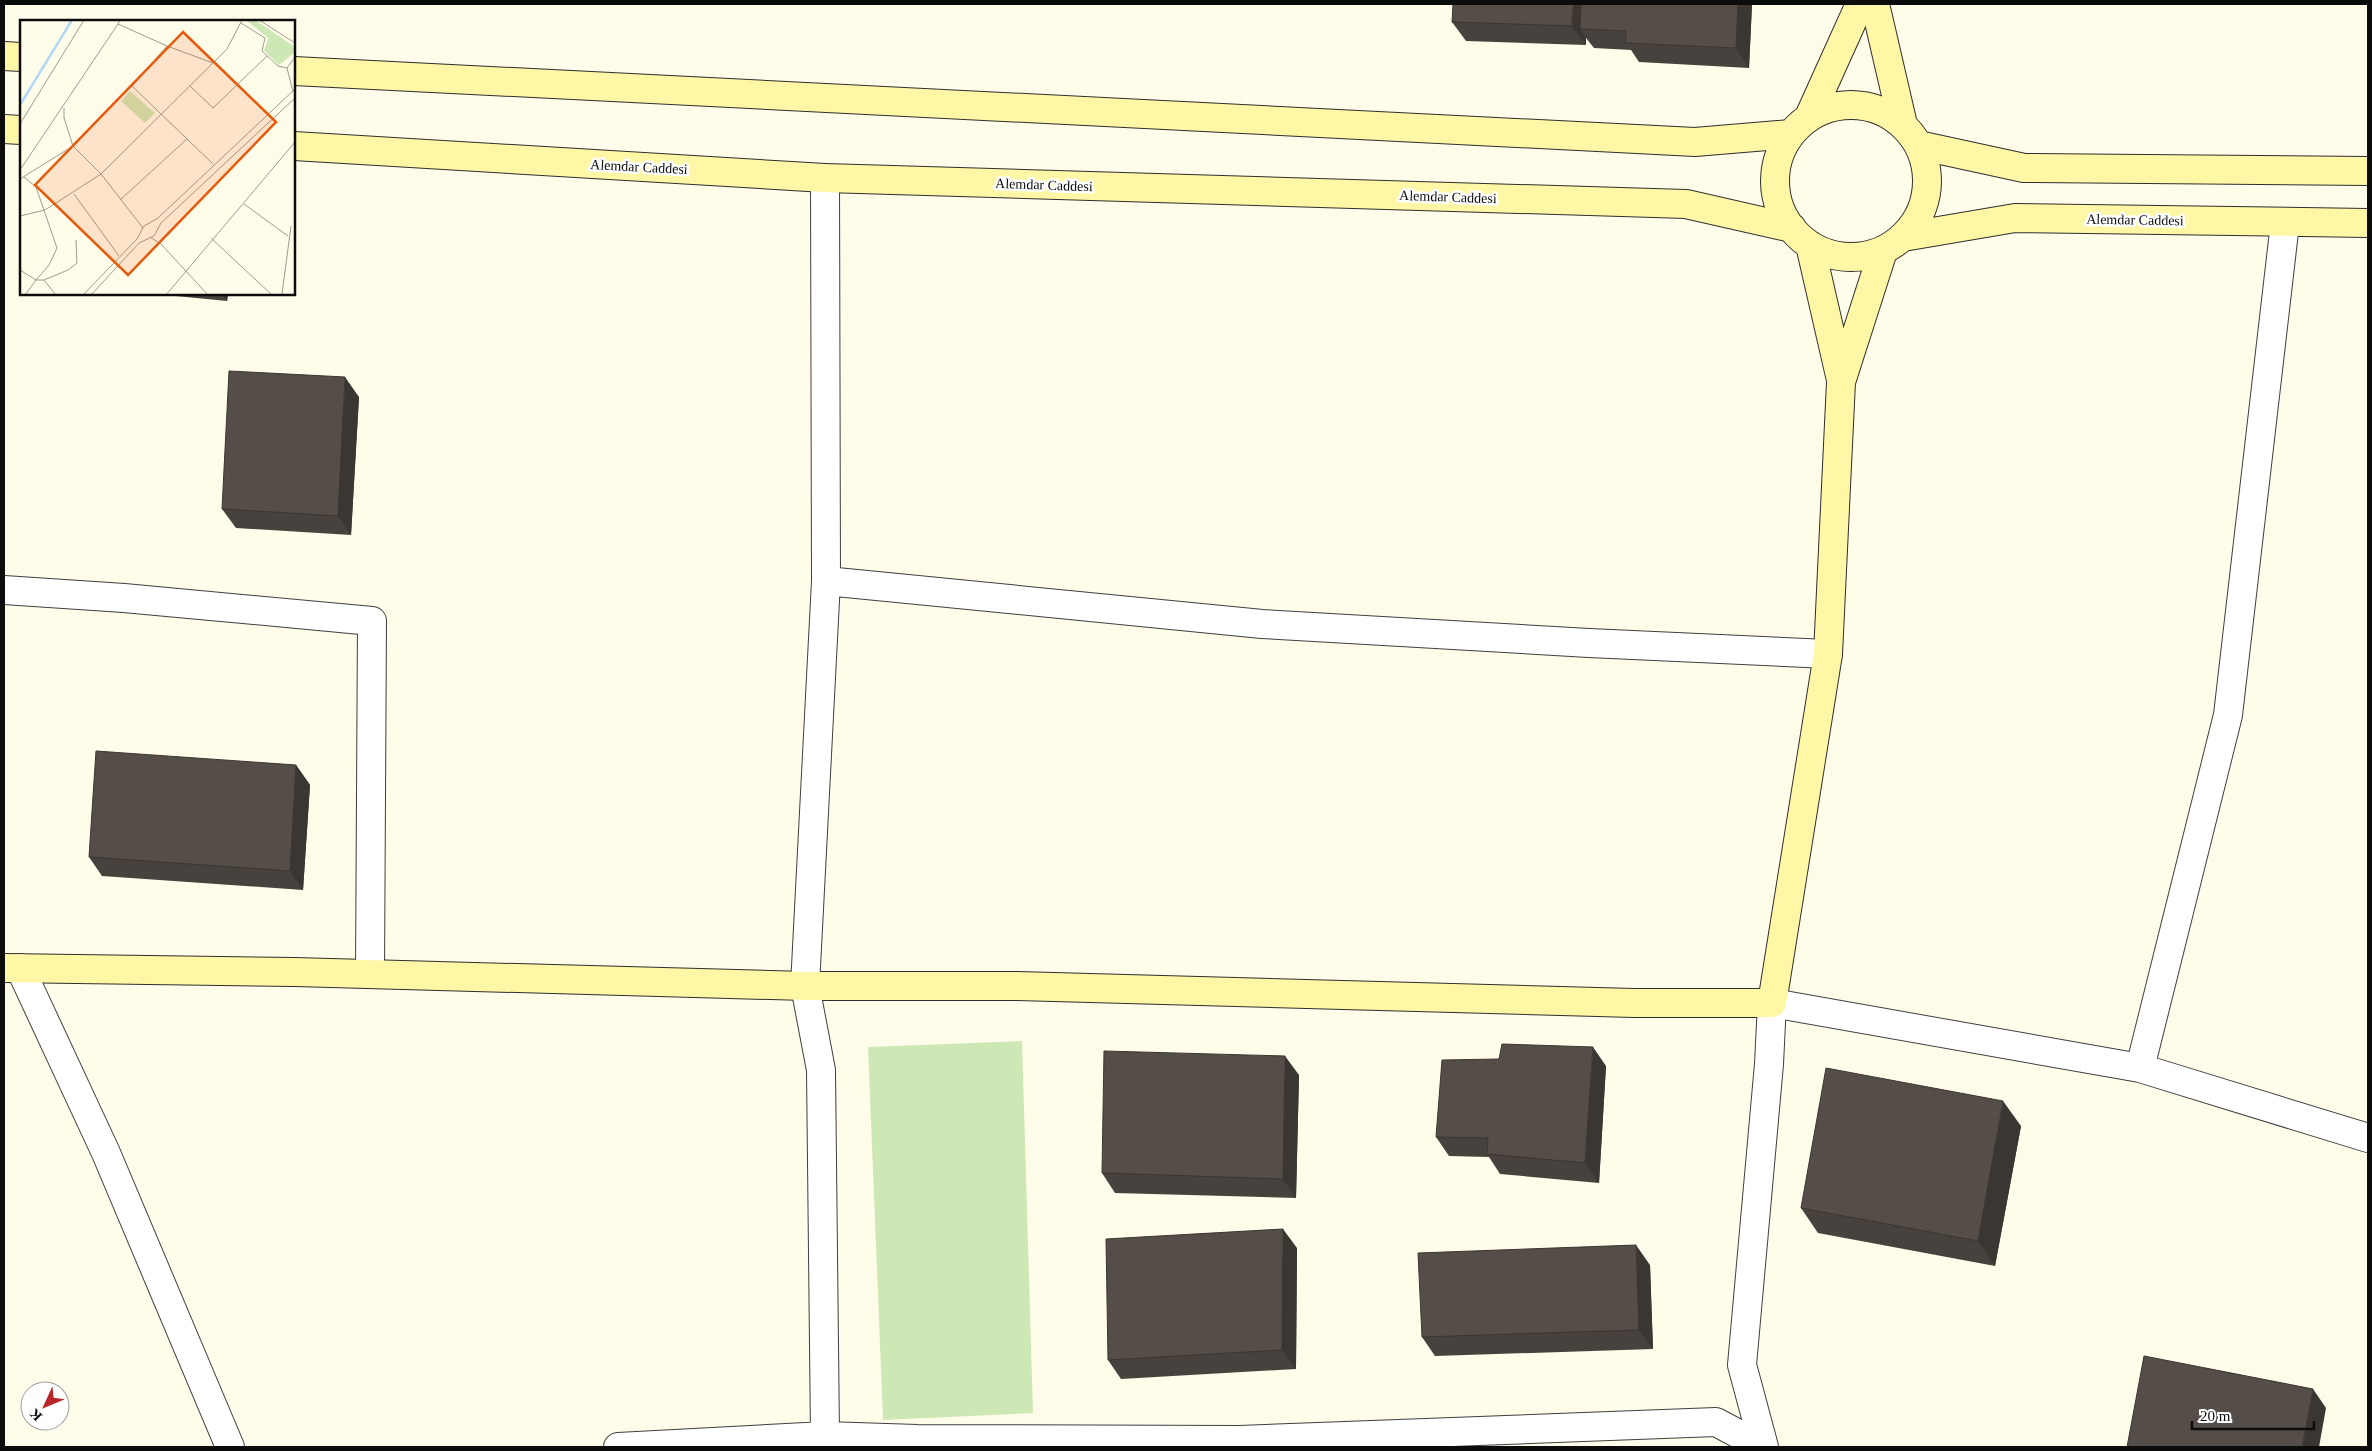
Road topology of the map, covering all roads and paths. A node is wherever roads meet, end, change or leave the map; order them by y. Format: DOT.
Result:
graph roads {
  1 [pos="1860,4"];
  2 [pos="1875,4"];
  3 [pos="4,56"];
  4 [pos="20,57"];
  5 [pos="295,71"];
  6 [pos="1800,126"];
  7 [pos="4,129"];
  8 [pos="20,130"];
  9 [pos="1911,135"];
  10 [pos="295,146"];
  11 [pos="2368,171"];
  12 [pos="825,178"];
  13 [pos="2285,223"];
  14 [pos="2368,223"];
  15 [pos="1801,236"];
  16 [pos="1893,244"];
  17 [pos="1841,382"];
  18 [pos="826,581"];
  19 [pos="4,590"];
  20 [pos="1828,654"];
  21 [pos="12,968"];
  22 [pos="370,974"];
  23 [pos="805,986"];
  24 [pos="1772,1004"];
  25 [pos="2140,1068"];
  26 [pos="2368,1138"];
  27 [pos="825,1436"];
  28 [pos="230,1447"];
  29 [pos="618,1447"];
  30 [pos="1764,1447"];
  1 -- 6 [label="main road"];
  2 -- 9 [label="main road"];
  3 -- 4 [label="main road"];
  5 -- 6 [label="main road"];
  6 -- 9 [label="main road"];
  6 -- 15 [label="main road"];
  7 -- 8 [label="main road"];
  9 -- 11 [label="main road"];
  9 -- 16 [label="main road"];
  10 -- 12 [label="main road, Alemdar Caddesi"];
  12 -- 15 [label="main road, Alemdar Caddesi"];
  12 -- 18 [label="street"];
  13 -- 14 [label="main road, Alemdar Caddesi"];
  13 -- 16 [label="main road, Alemdar Caddesi"];
  13 -- 25 [label="street"];
  15 -- 16 [label="main road"];
  15 -- 17 [label="main road"];
  16 -- 17 [label="main road"];
  17 -- 20 [label="main road"];
  18 -- 20 [label="street"];
  18 -- 23 [label="street"];
  19 -- 22 [label="street"];
  20 -- 24 [label="main road"];
  21 -- 22 [label="main road"];
  21 -- 28 [label="street"];
  22 -- 23 [label="main road"];
  23 -- 24 [label="main road"];
  23 -- 27 [label="street"];
  24 -- 25 [label="street"];
  24 -- 30 [label="street"];
  25 -- 26 [label="street"];
  27 -- 29 [label="street"];
  27 -- 30 [label="street"];
}
